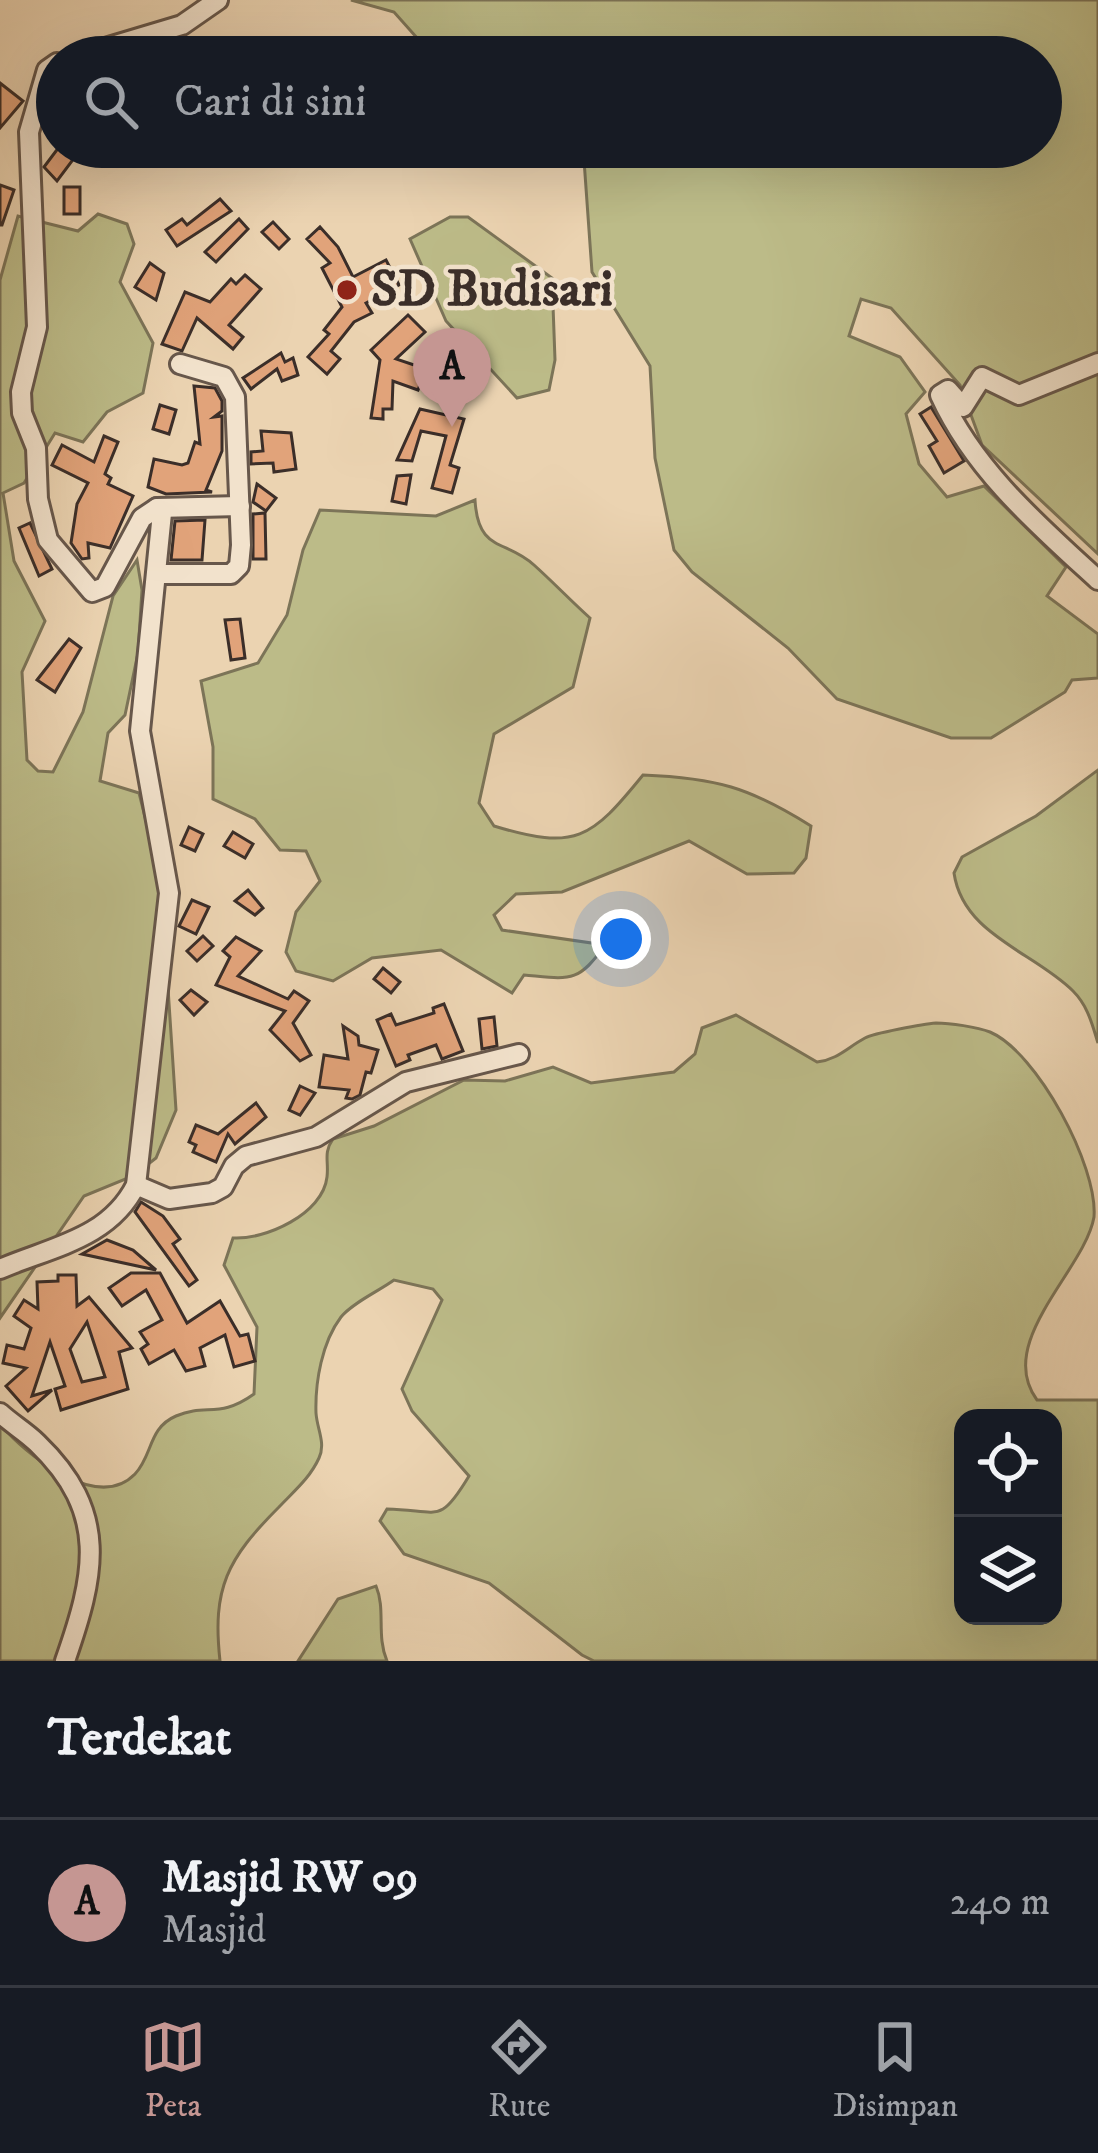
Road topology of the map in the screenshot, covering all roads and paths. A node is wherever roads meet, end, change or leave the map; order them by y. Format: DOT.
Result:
graph roads {
  1 [pos="218,0"];
  2 [pos="145,36"];
  3 [pos="36,106"];
  4 [pos="1098,363"];
  5 [pos="180,364"];
  6 [pos="240,506"];
  7 [pos="157,508"];
  8 [pos="159,574"];
  9 [pos="1098,580"];
  10 [pos="519,1054"];
  11 [pos="136,1185"];
  12 [pos="0,1268"];
  13 [pos="0,1413"];
  14 [pos="65,1661"];
  1 -- 2 [label="street"];
  3 -- 7 [label="street"];
  4 -- 9 [label="street"];
  5 -- 6 [label="street"];
  6 -- 7 [label="street"];
  6 -- 8 [label="street"];
  7 -- 8 [label="street"];
  8 -- 11 [label="street"];
  10 -- 11 [label="street"];
  11 -- 12 [label="street"];
  13 -- 14 [label="street"];
}
